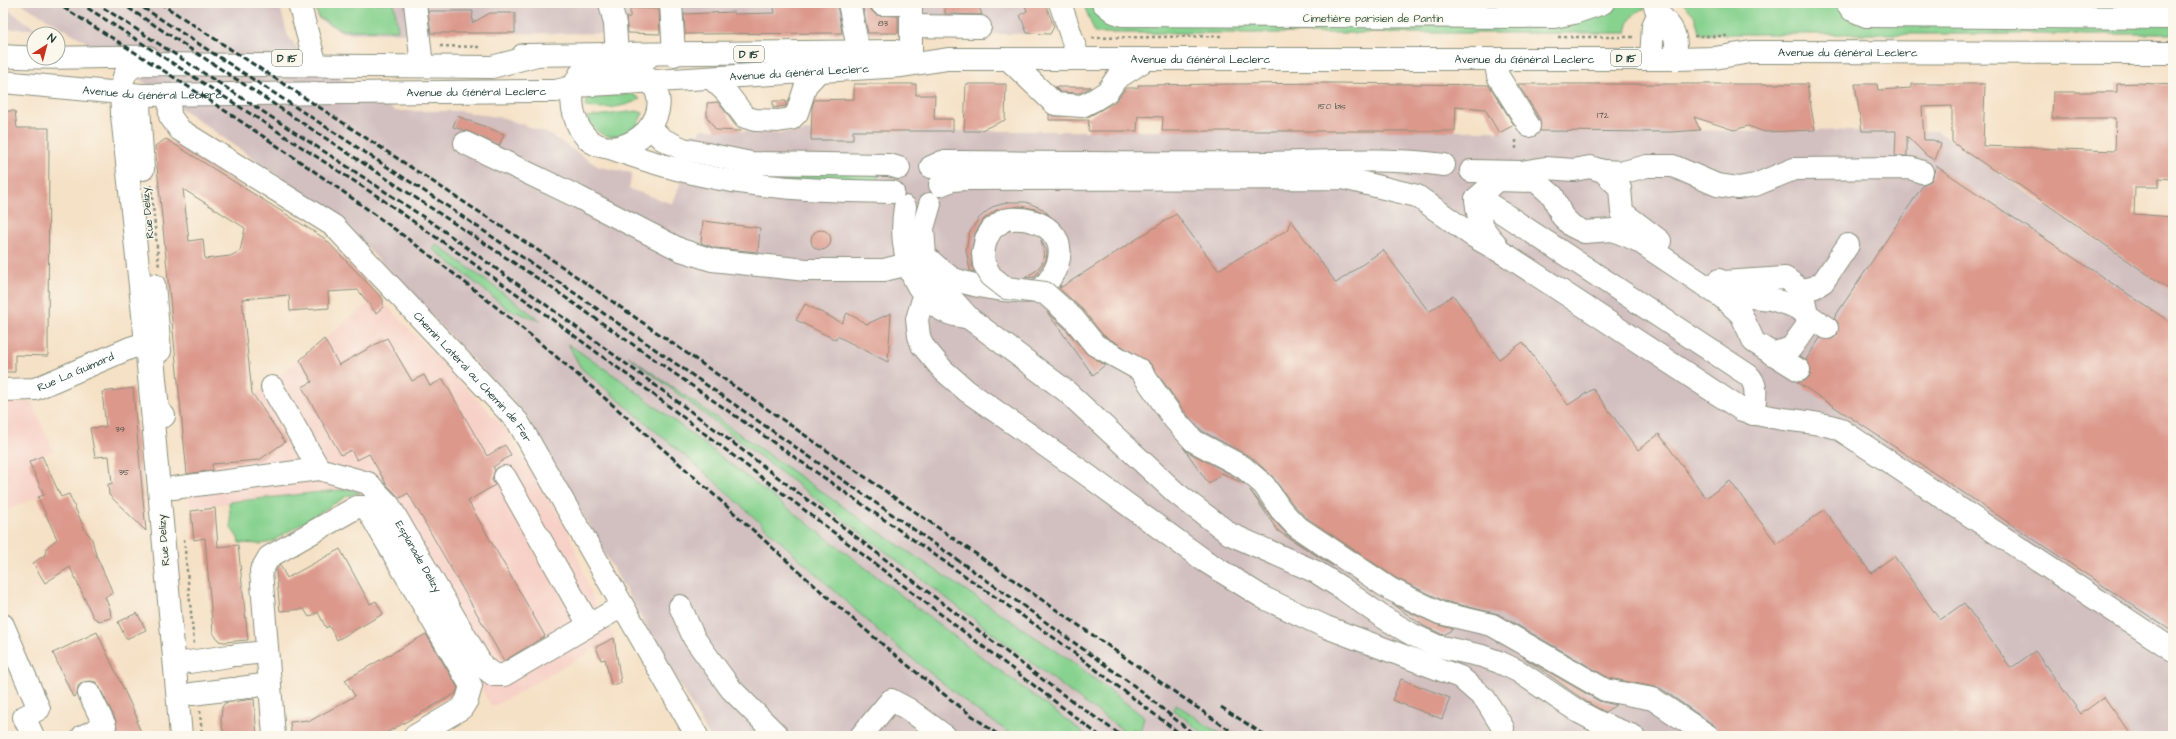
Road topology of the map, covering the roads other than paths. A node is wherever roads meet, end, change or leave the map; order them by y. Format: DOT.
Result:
graph roads {
  1 [pos="299,3"];
  2 [pos="415,3"];
  3 [pos="610,3"];
  4 [pos="671,3"];
  5 [pos="849,3"];
  6 [pos="1060,3"];
  7 [pos="1103,3"];
  8 [pos="1603,3"];
  9 [pos="1847,3"];
  10 [pos="2166,3"];
  11 [pos="882,4"];
  12 [pos="1656,9"];
  13 [pos="1280,10"];
  14 [pos="2034,10"];
  15 [pos="2130,17"];
  16 [pos="2173,18"];
  17 [pos="912,26"];
  18 [pos="980,27"];
  19 [pos="911,51"];
  20 [pos="859,53"];
  21 [pos="2173,53"];
  22 [pos="617,54"];
  23 [pos="652,54"];
  24 [pos="674,54"];
  25 [pos="537,55"];
  26 [pos="3,56"];
  27 [pos="421,57"];
  28 [pos="25,58"];
  29 [pos="948,59"];
  30 [pos="1008,59"];
  31 [pos="1079,59"];
  32 [pos="1147,59"];
  33 [pos="1496,59"];
  34 [pos="1650,59"];
  35 [pos="1676,59"];
  36 [pos="313,61"];
  37 [pos="635,68"];
  38 [pos="820,70"];
  39 [pos="711,78"];
  40 [pos="3,82"];
  41 [pos="652,82"];
  42 [pos="575,86"];
  43 [pos="169,94"];
  44 [pos="134,98"];
  45 [pos="650,127"];
  46 [pos="1522,133"];
  47 [pos="465,143"];
  48 [pos="607,147"];
  49 [pos="1444,165"];
  50 [pos="899,168"];
  51 [pos="1576,170"];
  52 [pos="1471,171"];
  53 [pos="1603,172"];
  54 [pos="1922,172"];
  55 [pos="933,186"];
  56 [pos="1553,196"];
  57 [pos="899,199"];
  58 [pos="1476,199"];
  59 [pos="1621,207"];
  60 [pos="1439,210"];
  61 [pos="1601,232"];
  62 [pos="1848,245"];
  63 [pos="1508,256"];
  64 [pos="917,260"];
  65 [pos="1723,282"];
  66 [pos="1802,290"];
  67 [pos="924,296"];
  68 [pos="1808,314"];
  69 [pos="969,318"];
  70 [pos="1827,328"];
  71 [pos="146,343"];
  72 [pos="1772,354"];
  73 [pos="1800,370"];
  74 [pos="272,388"];
  75 [pos="3,390"];
  76 [pos="1753,414"];
  77 [pos="164,416"];
  78 [pos="319,470"];
  79 [pos="505,477"];
  80 [pos="173,488"];
  81 [pos="622,606"];
  82 [pos="680,606"];
  83 [pos="3,625"];
  84 [pos="589,625"];
  85 [pos="2173,650"];
  86 [pos="266,652"];
  87 [pos="9,654"];
  88 [pos="189,662"];
  89 [pos="269,684"];
  90 [pos="89,693"];
  91 [pos="192,694"];
  92 [pos="1503,728"];
  93 [pos="34,736"];
  94 [pos="83,736"];
  95 [pos="181,736"];
  96 [pos="196,736"];
  97 [pos="274,736"];
  98 [pos="415,736"];
  99 [pos="697,736"];
  100 [pos="778,736"];
  101 [pos="860,736"];
  102 [pos="945,736"];
  103 [pos="1633,736"];
  104 [pos="1708,736"];
  1 -- 36 [label="main road"];
  2 -- 27 [label="main road"];
  3 -- 22 [label="main road"];
  4 -- 24 [label="main road"];
  5 -- 20 [label="main road"];
  6 -- 31 [label="main road"];
  7 -- 13 [label="main road"];
  8 -- 13 [label="main road"];
  9 -- 14 [label="main road"];
  10 -- 15 [label="main road"];
  11 -- 17 [label="main road"];
  12 -- 34 [label="main road"];
  12 -- 35 [label="main road"];
  14 -- 15 [label="main road"];
  15 -- 16 [label="main road"];
  17 -- 18 [label="main road"];
  17 -- 19 [label="main road"];
  19 -- 20 [label="main road, Avenue du Général Leclerc / D 115"];
  19 -- 29 [label="main road, Avenue du Général Leclerc / D 115"];
  20 -- 24 [label="main road, Avenue du Général Leclerc / D 115"];
  21 -- 35 [label="main road, Avenue du Général Leclerc / D 115"];
  22 -- 23 [label="main road, Avenue du Général Leclerc / D 115"];
  22 -- 25 [label="main road, Avenue du Général Leclerc / D 115"];
  22 -- 37 [label="main road"];
  23 -- 24 [label="main road, Avenue du Général Leclerc / D 115"];
  23 -- 37 [label="main road"];
  25 -- 27 [label="main road, Avenue du Général Leclerc / D 115"];
  25 -- 36 [label="main road"];
  26 -- 28 [label="main road, Avenue du Général Leclerc / D 115"];
  27 -- 36 [label="main road, Avenue du Général Leclerc / D 115"];
  28 -- 36 [label="main road, Avenue du Général Leclerc / D 115"];
  28 -- 44 [label="main road"];
  29 -- 30 [label="main road, Avenue du Général Leclerc / D 115"];
  29 -- 38 [label="main road, Avenue du Général Leclerc / D 115"];
  30 -- 31 [label="main road, Avenue du Général Leclerc / D 115"];
  30 -- 32 [label="main road"];
  31 -- 32 [label="main road, Avenue du Général Leclerc / D 115"];
  32 -- 33 [label="main road, Avenue du Général Leclerc / D 115"];
  33 -- 34 [label="main road, Avenue du Général Leclerc / D 115"];
  33 -- 46 [label="main road"];
  34 -- 35 [label="main road, Avenue du Général Leclerc / D 115"];
  36 -- 44 [label="main road"];
  37 -- 41 [label="main road"];
  37 -- 42 [label="main road"];
  38 -- 39 [label="main road, Avenue du Général Leclerc / D 115"];
  38 -- 39 [label="main road"];
  39 -- 41 [label="main road, Avenue du Général Leclerc / D 115"];
  40 -- 44 [label="main road, Avenue du Général Leclerc / D 115"];
  41 -- 42 [label="main road, Avenue du Général Leclerc / D 115"];
  41 -- 45 [label="main road"];
  42 -- 43 [label="main road, Avenue du Général Leclerc / D 115"];
  42 -- 48 [label="main road"];
  43 -- 44 [label="main road, Avenue du Général Leclerc / D 115"];
  43 -- 81 [label="main road, Chemin Latéral au Chemin de Fer"];
  44 -- 71 [label="main road, Rue Delizy"];
  44 -- 77 [label="main road, Rue Delizy"];
  45 -- 48 [label="main road"];
  45 -- 50 [label="main road"];
  47 -- 64 [label="main road"];
  48 -- 57 [label="main road"];
  49 -- 52 [label="main road"];
  49 -- 55 [label="main road"];
  49 -- 60 [label="main road"];
  50 -- 55 [label="main road"];
  50 -- 57 [label="main road"];
  51 -- 52 [label="main road"];
  51 -- 53 [label="main road"];
  51 -- 56 [label="main road"];
  52 -- 58 [label="main road"];
  53 -- 54 [label="main road"];
  53 -- 59 [label="main road"];
  55 -- 57 [label="main road"];
  55 -- 60 [label="main road"];
  55 -- 64 [label="main road"];
  56 -- 58 [label="main road"];
  56 -- 61 [label="main road"];
  57 -- 64 [label="main road"];
  58 -- 60 [label="main road"];
  58 -- 63 [label="main road"];
  58 -- 76 [label="main road"];
  59 -- 61 [label="main road"];
  59 -- 65 [label="main road"];
  60 -- 63 [label="main road"];
  61 -- 72 [label="main road"];
  62 -- 66 [label="main road"];
  63 -- 76 [label="main road"];
  64 -- 67 [label="main road"];
  64 -- 69 [label="main road"];
  64 -- 104 [label="main road, bridge"];
  65 -- 66 [label="main road"];
  65 -- 68 [label="main road"];
  66 -- 68 [label="main road"];
  67 -- 69 [label="main road"];
  67 -- 92 [label="main road"];
  68 -- 70 [label="main road"];
  68 -- 72 [label="main road"];
  69 -- 103 [label="main road"];
  71 -- 75 [label="main road, Rue La Guimard"];
  71 -- 77 [label="main road, Rue Delizy"];
  71 -- 95 [label="main road, Rue Delizy"];
  72 -- 73 [label="main road"];
  74 -- 78 [label="main road"];
  76 -- 85 [label="main road"];
  77 -- 80 [label="main road, Rue Delizy"];
  78 -- 80 [label="main road, Esplanade Delizy"];
  78 -- 84 [label="main road, Esplanade Delizy"];
  79 -- 84 [label="main road"];
  80 -- 88 [label="main road, Rue Delizy"];
  81 -- 84 [label="main road, Esplanade Delizy"];
  81 -- 99 [label="main road, Chemin Latéral au Chemin de Fer"];
  82 -- 100 [label="main road"];
  83 -- 87 [label="main road"];
  86 -- 88 [label="main road"];
  86 -- 89 [label="main road"];
  86 -- 98 [label="main road"];
  87 -- 93 [label="main road"];
  88 -- 91 [label="main road, Rue Delizy"];
  89 -- 91 [label="main road"];
  89 -- 97 [label="main road"];
  90 -- 94 [label="main road"];
  91 -- 96 [label="main road, Rue Delizy"];
  101 -- 102 [label="main road"];
}
